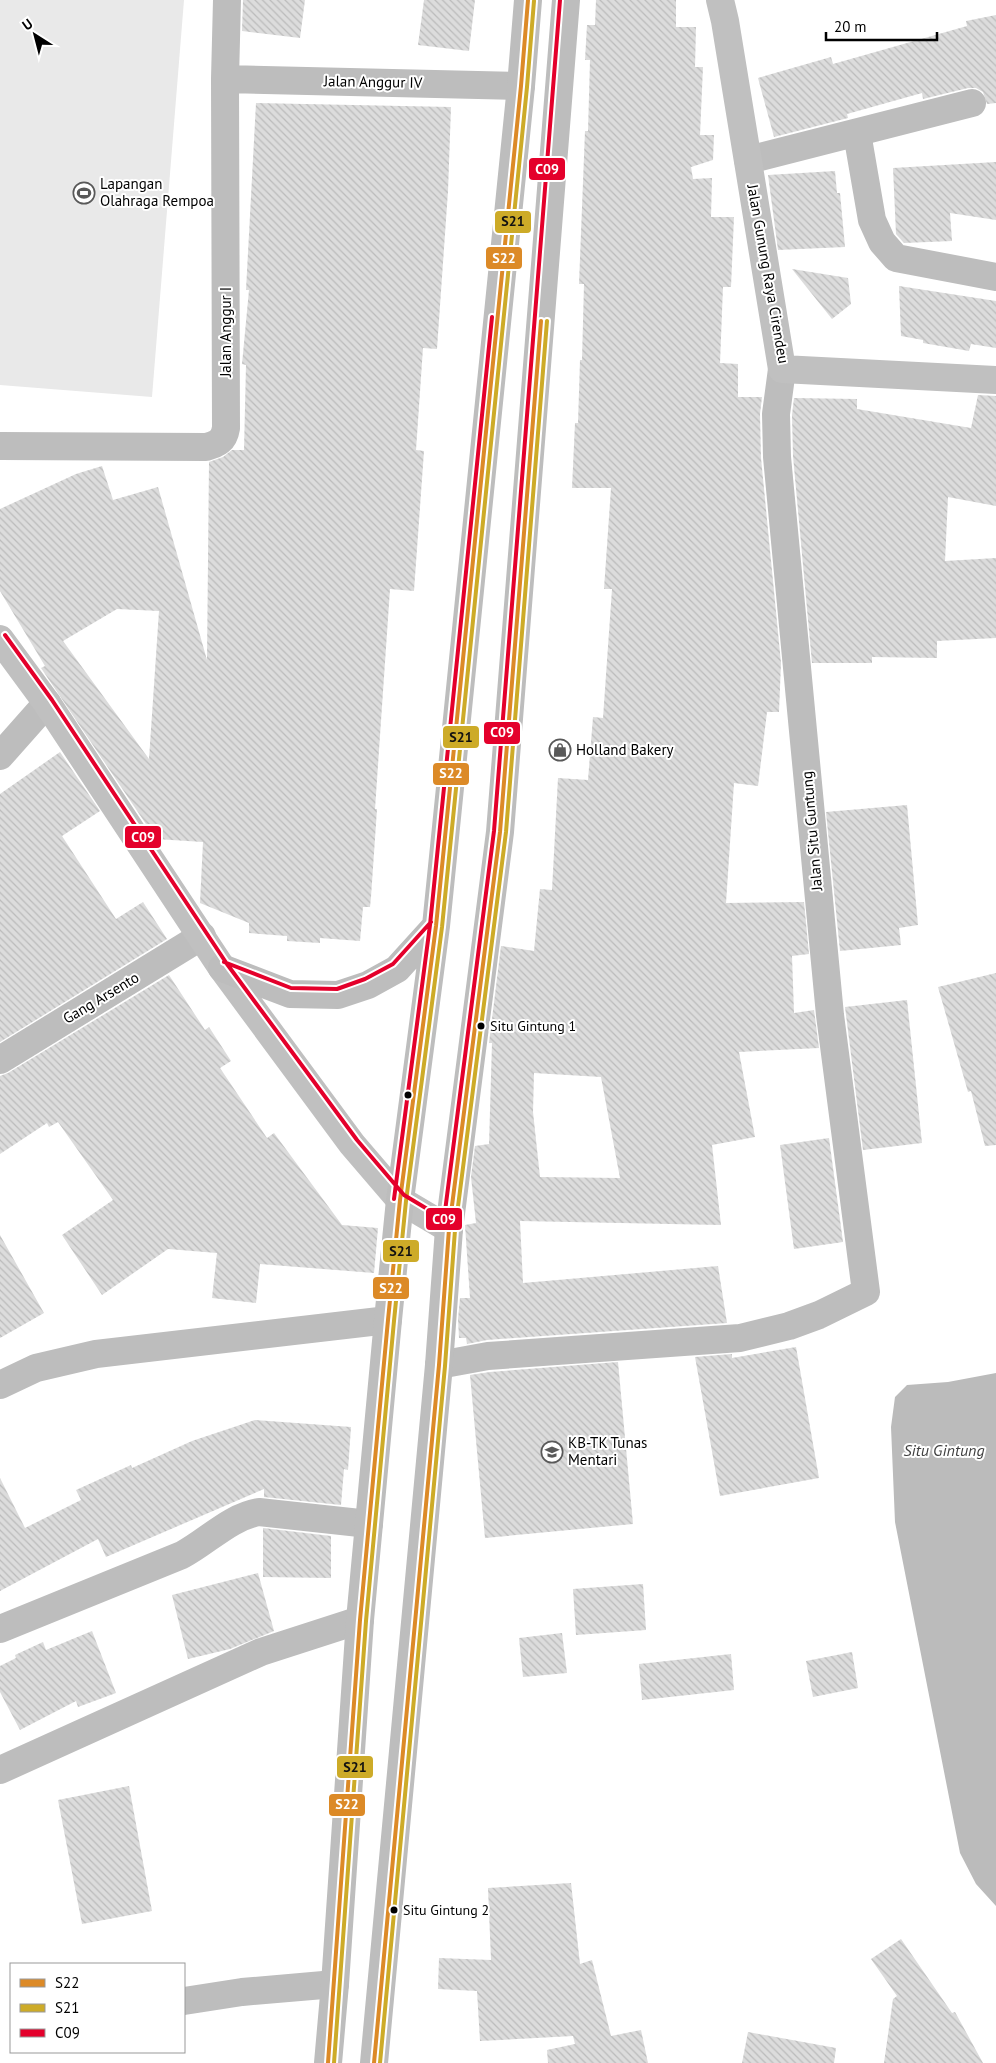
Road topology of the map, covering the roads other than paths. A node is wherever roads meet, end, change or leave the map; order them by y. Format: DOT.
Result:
graph roads {
  1 [pos="227,0"];
  2 [pos="528,0"];
  3 [pos="566,0"];
  4 [pos="720,0"];
  5 [pos="225,79"];
  6 [pos="521,86"];
  7 [pos="972,103"];
  8 [pos="857,132"];
  9 [pos="748,160"];
  10 [pos="996,277"];
  11 [pos="782,369"];
  12 [pos="996,380"];
  13 [pos="0,446"];
  14 [pos="0,639"];
  15 [pos="47,703"];
  16 [pos="0,756"];
  17 [pos="436,926"];
  18 [pos="202,936"];
  19 [pos="222,968"];
  20 [pos="0,1060"];
  21 [pos="400,1200"];
  22 [pos="448,1229"];
  23 [pos="388,1320"];
  24 [pos="439,1365"];
  25 [pos="0,1385"];
  26 [pos="369,1524"];
  27 [pos="360,1620"];
  28 [pos="0,1629"];
  29 [pos="0,1770"];
  30 [pos="335,1984"];
  31 [pos="185,2001"];
  32 [pos="328,2063"];
  33 [pos="374,2063"];
  1 -- 5 [label="main road, Jalan Anggur I"];
  2 -- 6 [label="main road"];
  3 -- 22 [label="main road"];
  4 -- 9 [label="main road, Jalan Gunung Raya Cirendeu"];
  5 -- 6 [label="main road, Jalan Anggur IV"];
  5 -- 13 [label="main road, Jalan Anggur I"];
  6 -- 17 [label="main road"];
  7 -- 8 [label="main road"];
  8 -- 9 [label="main road"];
  8 -- 10 [label="main road"];
  9 -- 11 [label="main road, Jalan Gunung Raya Cirendeu"];
  11 -- 12 [label="main road, Jalan Gunung Raya Cirendeu"];
  11 -- 24 [label="main road, Jalan Situ Guntung"];
  14 -- 15 [label="main road"];
  15 -- 16 [label="main road"];
  15 -- 18 [label="main road"];
  17 -- 19 [label="main road"];
  17 -- 21 [label="main road"];
  18 -- 19 [label="main road"];
  18 -- 20 [label="main road, Gang Arsento"];
  19 -- 21 [label="main road"];
  21 -- 22 [label="main road"];
  21 -- 23 [label="main road"];
  22 -- 24 [label="main road"];
  23 -- 25 [label="main road"];
  23 -- 26 [label="main road"];
  24 -- 33 [label="main road"];
  26 -- 27 [label="main road"];
  26 -- 28 [label="main road"];
  27 -- 29 [label="main road"];
  27 -- 30 [label="main road"];
  30 -- 31 [label="main road"];
  30 -- 32 [label="main road"];
}
